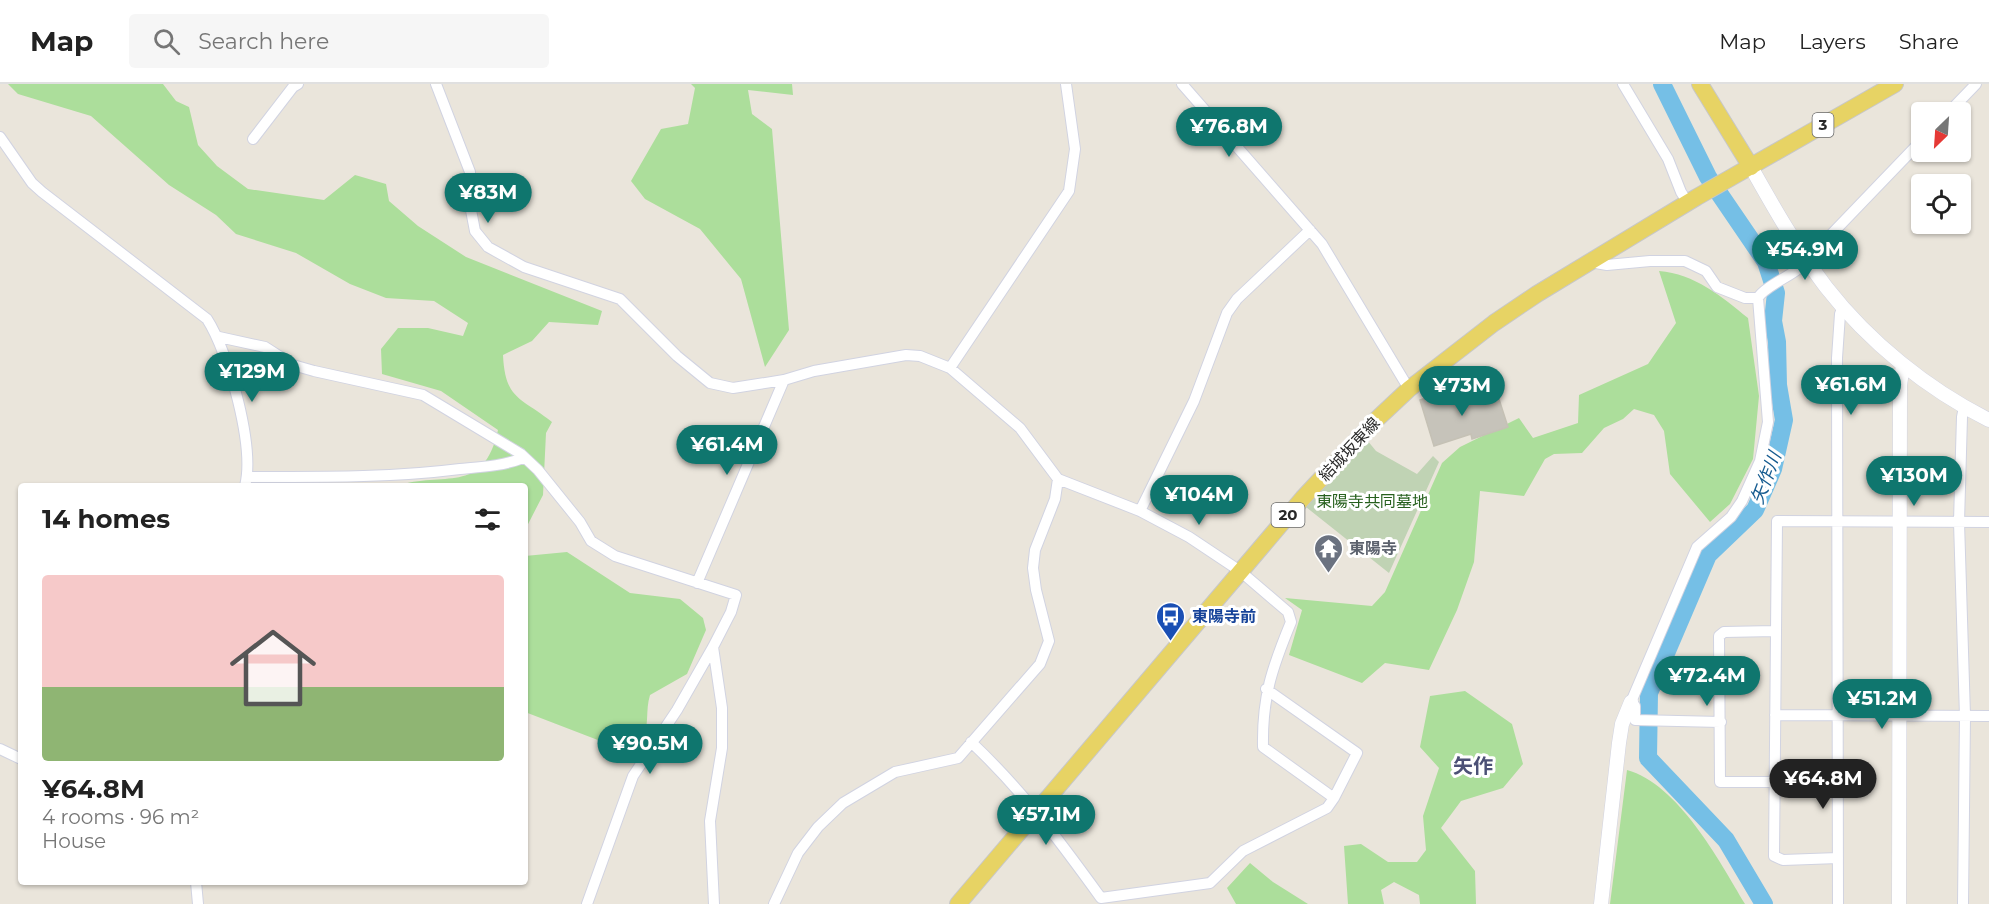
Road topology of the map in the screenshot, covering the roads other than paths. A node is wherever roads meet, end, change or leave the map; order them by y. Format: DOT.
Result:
graph roads {
  1 [pos="298,84"];
  2 [pos="436,84"];
  3 [pos="1066,84"];
  4 [pos="1182,84"];
  5 [pos="1623,84"];
  6 [pos="1700,84"];
  7 [pos="1895,84"];
  8 [pos="1976,84"];
  9 [pos="1958,102"];
  10 [pos="0,136"];
  11 [pos="253,139"];
  12 [pos="1911,151"];
  13 [pos="1751,167"];
  14 [pos="1692,200"];
  15 [pos="1310,230"];
  16 [pos="1807,260"];
  17 [pos="1590,262"];
  18 [pos="1761,294"];
  19 [pos="1843,306"];
  20 [pos="219,337"];
  21 [pos="1903,365"];
  22 [pos="950,368"];
  23 [pos="784,380"];
  24 [pos="1409,389"];
  25 [pos="1964,407"];
  26 [pos="1989,420"];
  27 [pos="523,458"];
  28 [pos="1058,479"];
  29 [pos="247,481"];
  30 [pos="1140,511"];
  31 [pos="1839,522"];
  32 [pos="1898,522"];
  33 [pos="1959,522"];
  34 [pos="1989,522"];
  35 [pos="1240,571"];
  36 [pos="697,583"];
  37 [pos="1775,631"];
  38 [pos="713,647"];
  39 [pos="1266,689"];
  40 [pos="1631,702"];
  41 [pos="1775,715"];
  42 [pos="1837,715"];
  43 [pos="1898,716"];
  44 [pos="1965,716"];
  45 [pos="1989,716"];
  46 [pos="1721,722"];
  47 [pos="971,742"];
  48 [pos="0,749"];
  49 [pos="18,758"];
  50 [pos="1774,782"];
  51 [pos="1334,798"];
  52 [pos="1038,812"];
  53 [pos="1838,858"];
  54 [pos="196,885"];
  55 [pos="198,904"];
  56 [pos="587,904"];
  57 [pos="714,904"];
  58 [pos="774,904"];
  59 [pos="958,904"];
  60 [pos="1601,904"];
  61 [pos="1838,904"];
  62 [pos="1899,904"];
  63 [pos="1963,904"];
  1 -- 11 [label="street"];
  2 -- 23 [label="street"];
  3 -- 22 [label="street"];
  4 -- 15 [label="street"];
  5 -- 14 [label="street"];
  6 -- 13 [label="main road"];
  7 -- 13 [label="main road, 3"];
  8 -- 9 [label="street"];
  10 -- 20 [label="street"];
  12 -- 16 [label="street"];
  13 -- 14 [label="main road, 結城坂東線 / 20"];
  13 -- 16 [label="street"];
  14 -- 17 [label="main road, 結城坂東線 / 20"];
  15 -- 24 [label="street"];
  15 -- 30 [label="street"];
  16 -- 18 [label="street"];
  16 -- 19 [label="street"];
  17 -- 18 [label="street"];
  17 -- 24 [label="main road, 結城坂東線 / 20"];
  18 -- 40 [label="street"];
  19 -- 21 [label="street"];
  19 -- 31 [label="street"];
  20 -- 27 [label="street"];
  20 -- 29 [label="street"];
  21 -- 25 [label="street"];
  21 -- 32 [label="street"];
  22 -- 23 [label="street"];
  22 -- 28 [label="street"];
  23 -- 36 [label="street"];
  24 -- 35 [label="main road, 結城坂東線 / 20"];
  25 -- 26 [label="street"];
  25 -- 33 [label="street"];
  27 -- 29 [label="street"];
  27 -- 36 [label="street"];
  28 -- 30 [label="street"];
  28 -- 47 [label="street"];
  30 -- 35 [label="street"];
  31 -- 32 [label="street"];
  31 -- 37 [label="street"];
  31 -- 42 [label="street"];
  32 -- 33 [label="street"];
  32 -- 43 [label="street"];
  33 -- 34 [label="street"];
  33 -- 44 [label="street"];
  35 -- 39 [label="street"];
  35 -- 52 [label="main road, 結城坂東線 / 20"];
  36 -- 38 [label="street"];
  37 -- 41 [label="street"];
  37 -- 46 [label="street"];
  38 -- 56 [label="street"];
  38 -- 57 [label="street"];
  39 -- 51 [label="street"];
  39 -- 51 [label="street"];
  40 -- 46 [label="street"];
  40 -- 60 [label="street"];
  41 -- 42 [label="street"];
  41 -- 50 [label="street"];
  42 -- 43 [label="street"];
  42 -- 53 [label="street"];
  43 -- 44 [label="street"];
  43 -- 62 [label="street"];
  44 -- 45 [label="street"];
  44 -- 63 [label="street"];
  46 -- 50 [label="street"];
  47 -- 52 [label="street"];
  47 -- 58 [label="street"];
  48 -- 49 [label="street"];
  50 -- 53 [label="street"];
  51 -- 52 [label="street"];
  52 -- 59 [label="main road, 結城坂東線 / 20"];
  53 -- 61 [label="street"];
  54 -- 55 [label="street"];
}
